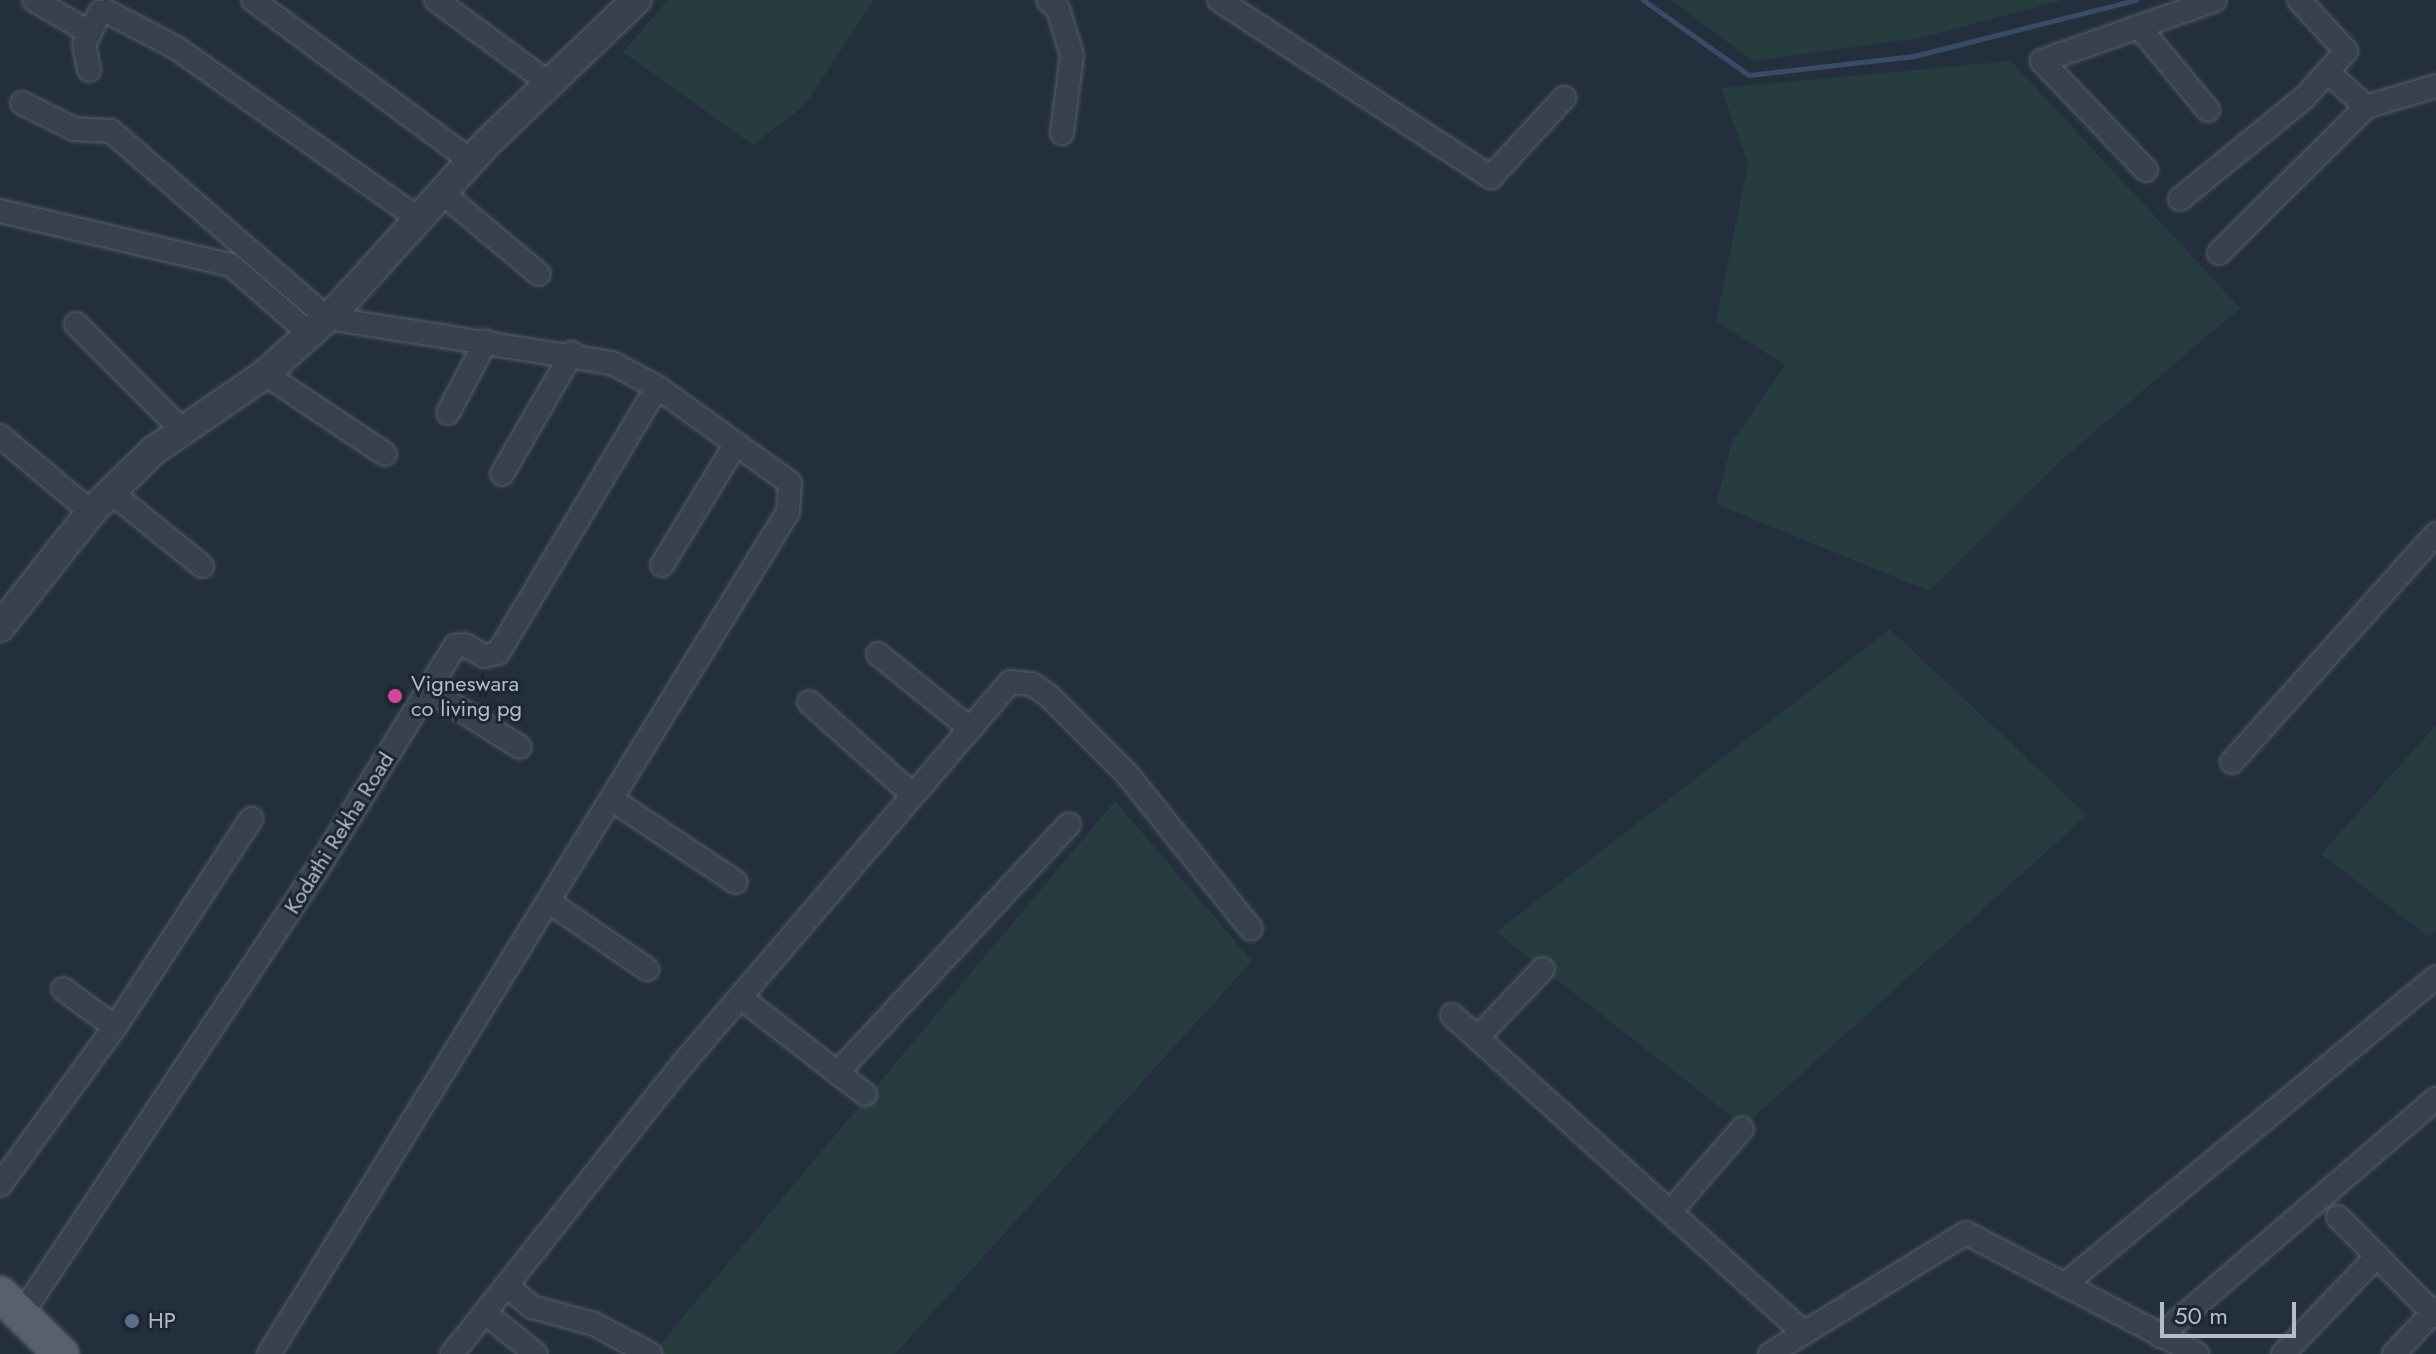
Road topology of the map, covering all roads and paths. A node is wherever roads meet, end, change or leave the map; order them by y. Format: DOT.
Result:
graph roads {
  1 [pos="34,0"];
  2 [pos="253,0"];
  3 [pos="436,0"];
  4 [pos="636,0"];
  5 [pos="1048,0"];
  6 [pos="1219,0"];
  7 [pos="2215,0"];
  8 [pos="2299,0"];
  9 [pos="2139,27"];
  10 [pos="89,32"];
  11 [pos="89,70"];
  12 [pos="2330,74"];
  13 [pos="550,84"];
  14 [pos="2436,86"];
  15 [pos="1564,98"];
  16 [pos="22,103"];
  17 [pos="2366,107"];
  18 [pos="2208,110"];
  19 [pos="1062,133"];
  20 [pos="471,161"];
  21 [pos="2146,170"];
  22 [pos="442,193"];
  23 [pos="2180,199"];
  24 [pos="0,211"];
  25 [pos="419,219"];
  26 [pos="2219,253"];
  27 [pos="539,274"];
  28 [pos="76,324"];
  29 [pos="318,326"];
  30 [pos="486,341"];
  31 [pos="572,353"];
  32 [pos="265,374"];
  33 [pos="657,387"];
  34 [pos="448,413"];
  35 [pos="183,431"];
  36 [pos="0,436"];
  37 [pos="736,444"];
  38 [pos="385,454"];
  39 [pos="502,474"];
  40 [pos="102,502"];
  41 [pos="2436,534"];
  42 [pos="662,565"];
  43 [pos="202,566"];
  44 [pos="0,627"];
  45 [pos="878,654"];
  46 [pos="429,690"];
  47 [pos="809,702"];
  48 [pos="969,728"];
  49 [pos="520,747"];
  50 [pos="2232,762"];
  51 [pos="912,794"];
  52 [pos="614,801"];
  53 [pos="251,819"];
  54 [pos="1069,824"];
  55 [pos="736,882"];
  56 [pos="549,902"];
  57 [pos="1251,929"];
  58 [pos="647,969"];
  59 [pos="1543,969"];
  60 [pos="2436,977"];
  61 [pos="63,989"];
  62 [pos="740,997"];
  63 [pos="1452,1015"];
  64 [pos="115,1027"];
  65 [pos="1477,1038"];
  66 [pos="837,1073"];
  67 [pos="865,1094"];
  68 [pos="2436,1099"];
  69 [pos="1742,1129"];
  70 [pos="0,1185"];
  71 [pos="1670,1212"];
  72 [pos="2338,1217"];
  73 [pos="2377,1256"];
  74 [pos="2064,1285"];
  75 [pos="507,1286"];
  76 [pos="7,1312"];
  77 [pos="2435,1312"];
  78 [pos="485,1313"];
  79 [pos="1804,1333"];
  80 [pos="2160,1336"];
  81 [pos="29,1354"];
  82 [pos="61,1354"];
  83 [pos="269,1354"];
  84 [pos="452,1354"];
  85 [pos="536,1354"];
  86 [pos="650,1354"];
  87 [pos="1770,1354"];
  88 [pos="2197,1354"];
  89 [pos="2283,1354"];
  90 [pos="2394,1354"];
  1 -- 10 [label="street"];
  2 -- 20 [label="street"];
  3 -- 13 [label="street"];
  4 -- 13 [label="street"];
  5 -- 19 [label="street"];
  6 -- 15 [label="street"];
  7 -- 9 [label="street"];
  8 -- 12 [label="street"];
  9 -- 18 [label="street"];
  9 -- 21 [label="street"];
  10 -- 11 [label="street"];
  10 -- 25 [label="street"];
  12 -- 17 [label="street"];
  12 -- 23 [label="street"];
  13 -- 20 [label="street"];
  14 -- 17 [label="street"];
  16 -- 29 [label="street"];
  17 -- 26 [label="street"];
  20 -- 22 [label="street"];
  22 -- 25 [label="street"];
  22 -- 27 [label="street"];
  24 -- 29 [label="street"];
  25 -- 29 [label="street"];
  28 -- 35 [label="street"];
  29 -- 30 [label="street"];
  29 -- 32 [label="street"];
  30 -- 31 [label="street"];
  30 -- 34 [label="street"];
  31 -- 33 [label="street"];
  31 -- 39 [label="street"];
  32 -- 35 [label="street"];
  32 -- 38 [label="street"];
  33 -- 37 [label="street"];
  33 -- 46 [label="street, Kodathi Rekha Road"];
  35 -- 40 [label="street"];
  36 -- 40 [label="street"];
  37 -- 42 [label="street"];
  37 -- 52 [label="street"];
  40 -- 43 [label="street"];
  40 -- 44 [label="street"];
  41 -- 50 [label="street"];
  45 -- 48 [label="street"];
  46 -- 49 [label="street"];
  46 -- 76 [label="street, Kodathi Rekha Road"];
  47 -- 51 [label="street"];
  48 -- 51 [label="street"];
  48 -- 57 [label="street"];
  51 -- 62 [label="street"];
  52 -- 55 [label="street"];
  52 -- 56 [label="street"];
  53 -- 64 [label="street"];
  54 -- 66 [label="street"];
  56 -- 58 [label="street"];
  56 -- 83 [label="street"];
  59 -- 65 [label="street"];
  60 -- 74 [label="street"];
  61 -- 64 [label="street"];
  62 -- 66 [label="street"];
  62 -- 75 [label="street"];
  63 -- 65 [label="street"];
  64 -- 70 [label="street"];
  65 -- 71 [label="street"];
  66 -- 67 [label="street"];
  68 -- 80 [label="street"];
  69 -- 71 [label="street"];
  71 -- 79 [label="street"];
  72 -- 73 [label="street"];
  73 -- 77 [label="street"];
  73 -- 89 [label="street"];
  74 -- 79 [label="street"];
  74 -- 80 [label="street"];
  75 -- 78 [label="street"];
  75 -- 86 [label="street"];
  76 -- 81 [label="main road"];
  76 -- 82 [label="main road"];
  77 -- 90 [label="street"];
  78 -- 84 [label="street"];
  78 -- 85 [label="street"];
  79 -- 87 [label="street"];
  80 -- 88 [label="street"];
}
